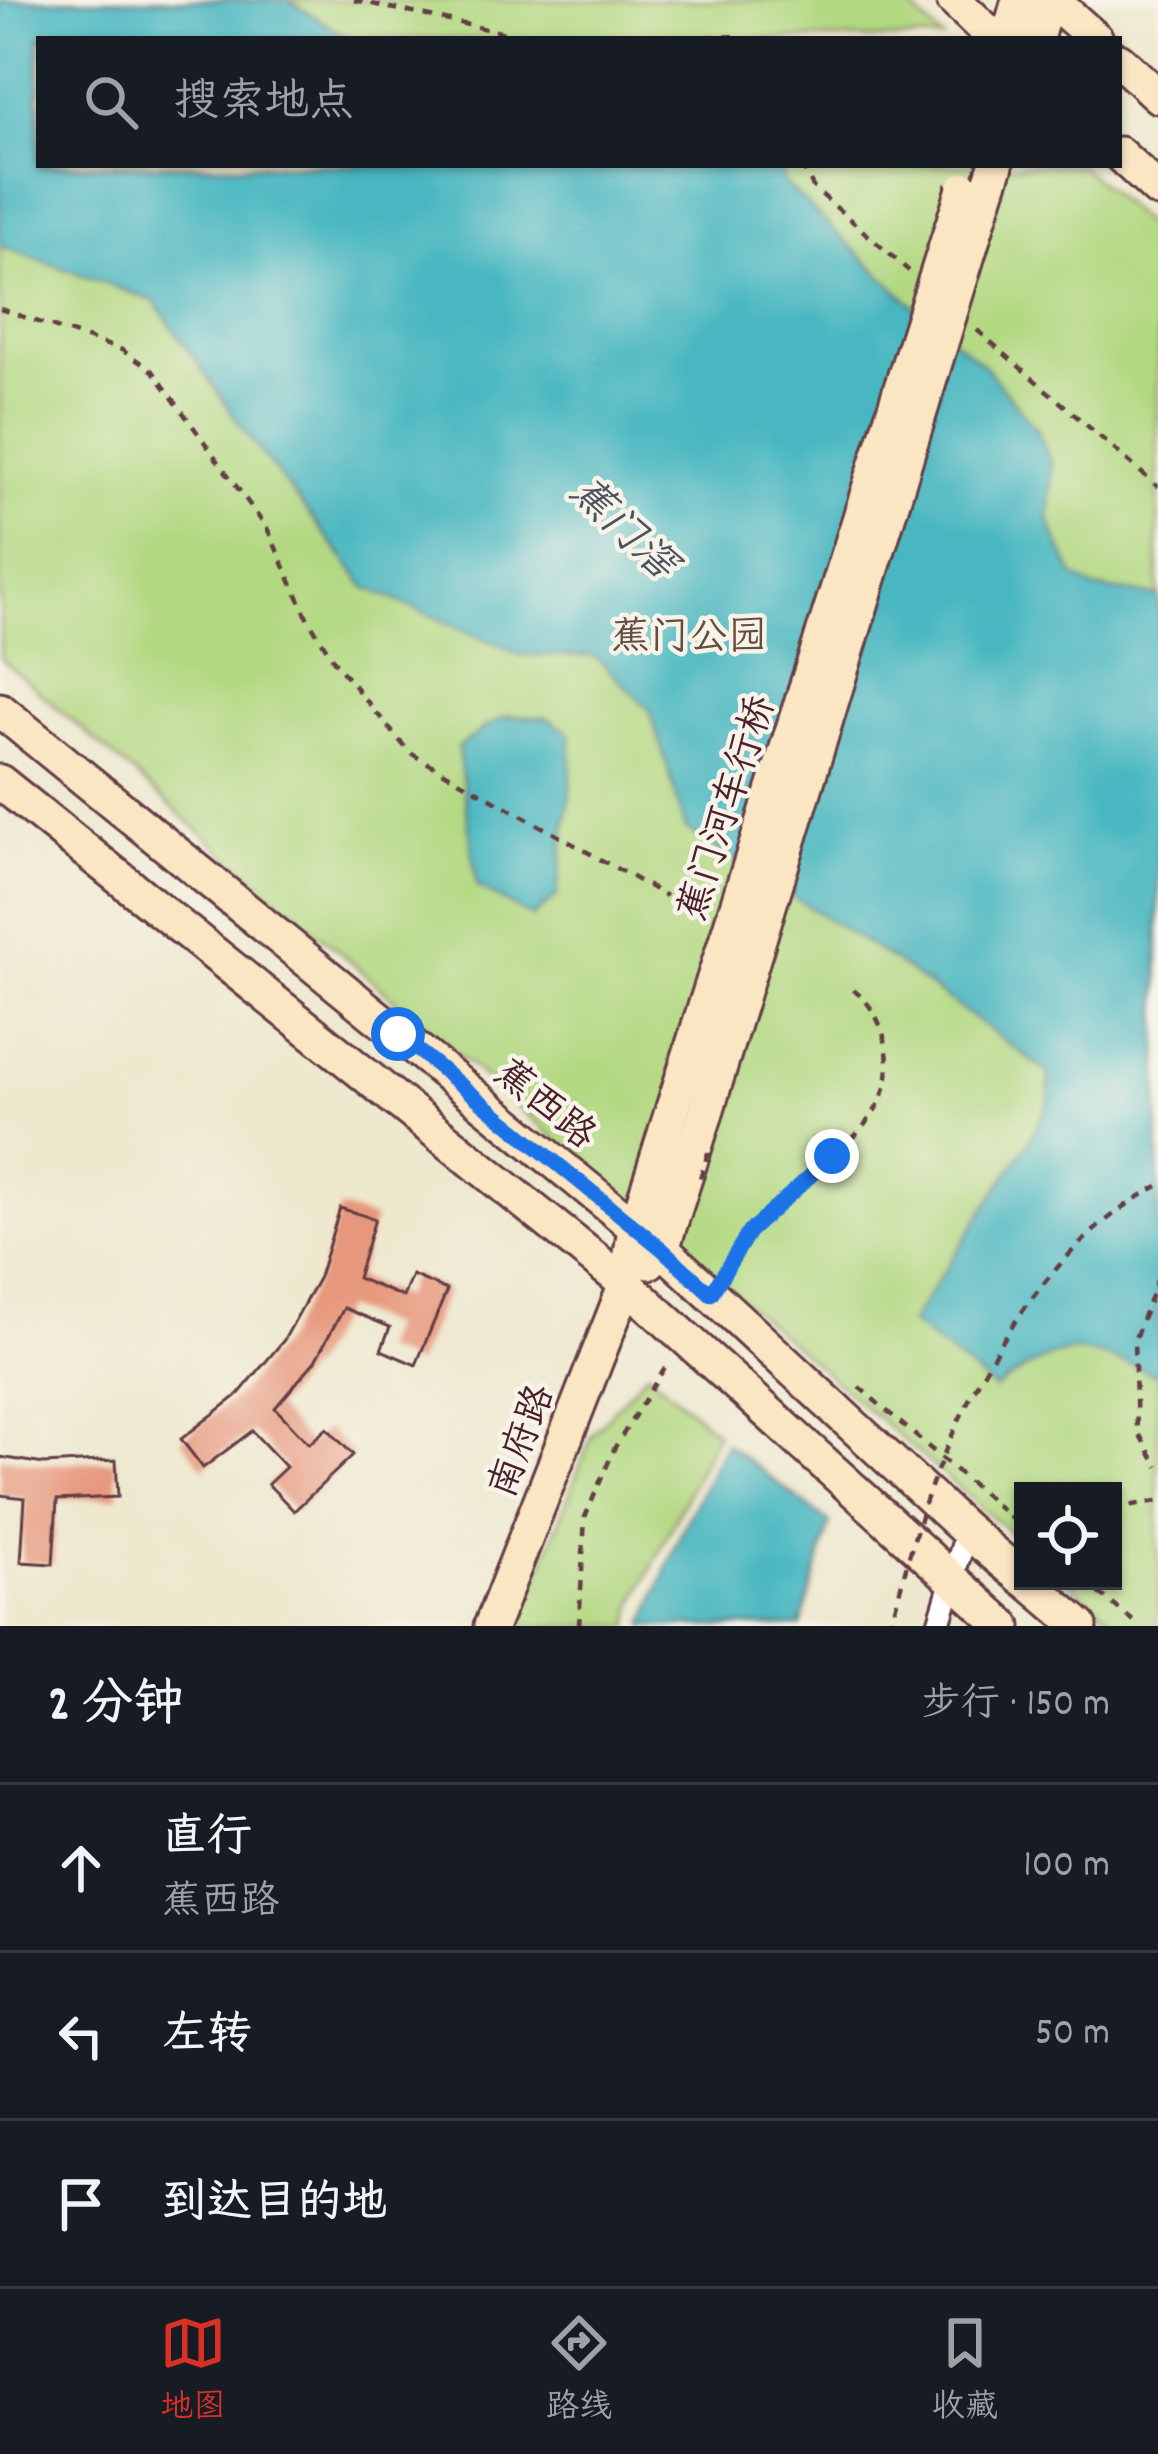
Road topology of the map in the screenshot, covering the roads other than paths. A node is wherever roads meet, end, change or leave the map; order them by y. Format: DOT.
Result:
graph roads {
  1 [pos="954,0"];
  2 [pos="1019,0"];
  3 [pos="1050,0"];
  4 [pos="992,36"];
  5 [pos="1008,36"];
  6 [pos="1037,36"];
  7 [pos="1092,36"];
  8 [pos="1122,63"];
  9 [pos="1158,96"];
  10 [pos="1122,157"];
  11 [pos="974,184"];
  12 [pos="1158,190"];
  13 [pos="0,710"];
  14 [pos="0,782"];
  15 [pos="688,1113"];
  16 [pos="634,1228"];
  17 [pos="662,1249"];
  18 [pos="626,1284"];
  19 [pos="968,1531"];
  20 [pos="1014,1570"];
  21 [pos="952,1582"];
  22 [pos="1038,1590"];
  23 [pos="491,1626"];
  24 [pos="938,1626"];
  25 [pos="1004,1626"];
  26 [pos="1080,1626"];
  1 -- 4 [label="street"];
  2 -- 5 [label="street"];
  3 -- 6 [label="street"];
  3 -- 7 [label="street"];
  8 -- 9 [label="street"];
  10 -- 12 [label="street"];
  11 -- 15 [label="street, 蕉门河车行桥, bridge"];
  13 -- 16 [label="street, 蕉西路"];
  14 -- 18 [label="street"];
  15 -- 16 [label="street, 南府路"];
  15 -- 17 [label="street, 南府路"];
  16 -- 17 [label="street, 蕉西路"];
  16 -- 18 [label="street, 南府路"];
  17 -- 18 [label="street, 南府路"];
  17 -- 19 [label="street, 蕉西路"];
  18 -- 21 [label="street"];
  18 -- 23 [label="street, 南府路"];
  19 -- 20 [label="street, 蕉西路"];
  19 -- 21 [label="street"];
  21 -- 24 [label="street"];
  21 -- 25 [label="street"];
  22 -- 26 [label="street, 蕉西路"];
}
